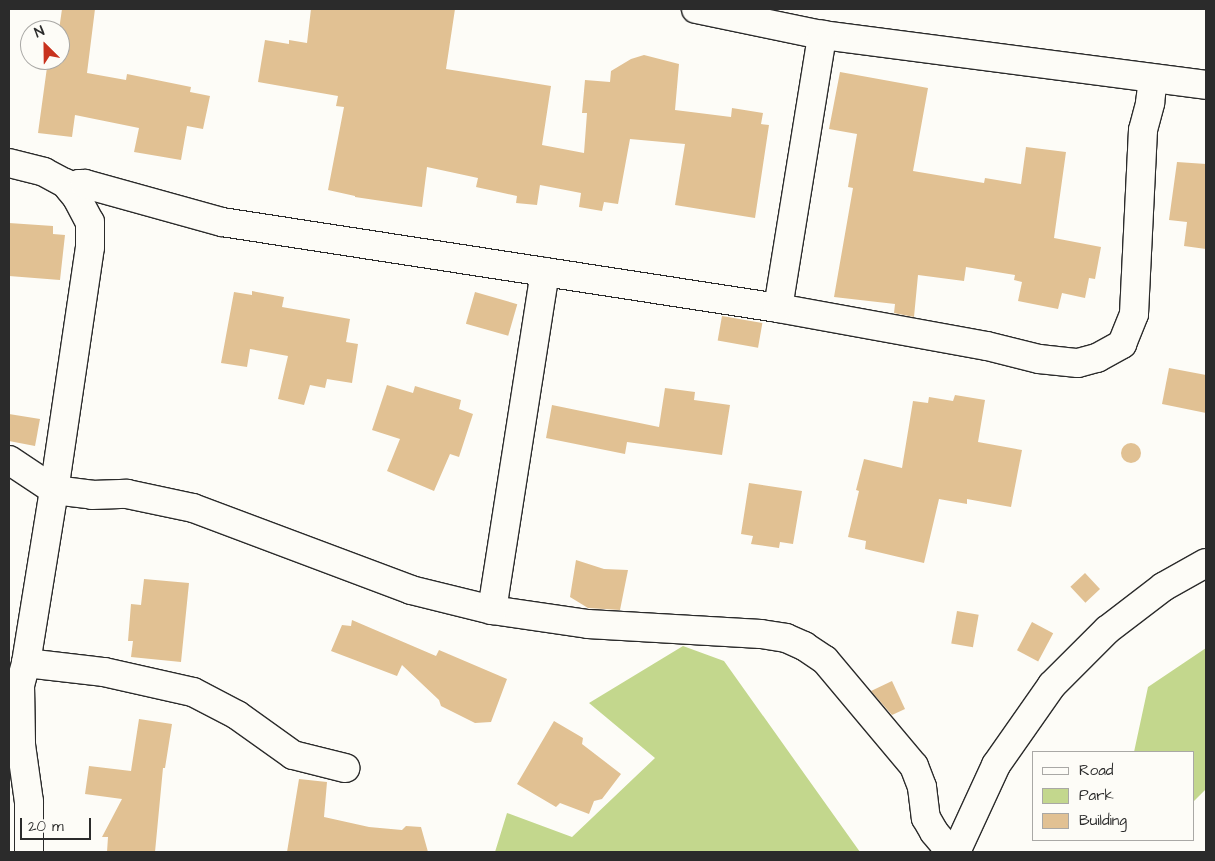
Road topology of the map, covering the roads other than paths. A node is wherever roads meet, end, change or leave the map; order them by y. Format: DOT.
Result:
graph roads {
  1 [pos="705,10"];
  2 [pos="822,36"];
  3 [pos="1154,78"];
  4 [pos="1206,85"];
  5 [pos="9,163"];
  6 [pos="70,189"];
  7 [pos="545,272"];
  8 [pos="778,308"];
  9 [pos="9,460"];
  10 [pos="54,490"];
  11 [pos="1206,563"];
  12 [pos="492,610"];
  13 [pos="26,664"];
  14 [pos="345,768"];
  15 [pos="29,852"];
  16 [pos="956,852"];
  1 -- 2 [label="street"];
  2 -- 3 [label="street"];
  2 -- 8 [label="street"];
  3 -- 4 [label="street"];
  3 -- 8 [label="street"];
  5 -- 6 [label="street"];
  6 -- 7 [label="street"];
  6 -- 10 [label="street"];
  7 -- 8 [label="street"];
  7 -- 12 [label="street"];
  9 -- 10 [label="street"];
  10 -- 12 [label="street"];
  10 -- 13 [label="street"];
  11 -- 16 [label="street"];
  12 -- 16 [label="street"];
  13 -- 14 [label="street"];
  13 -- 15 [label="street"];
}
